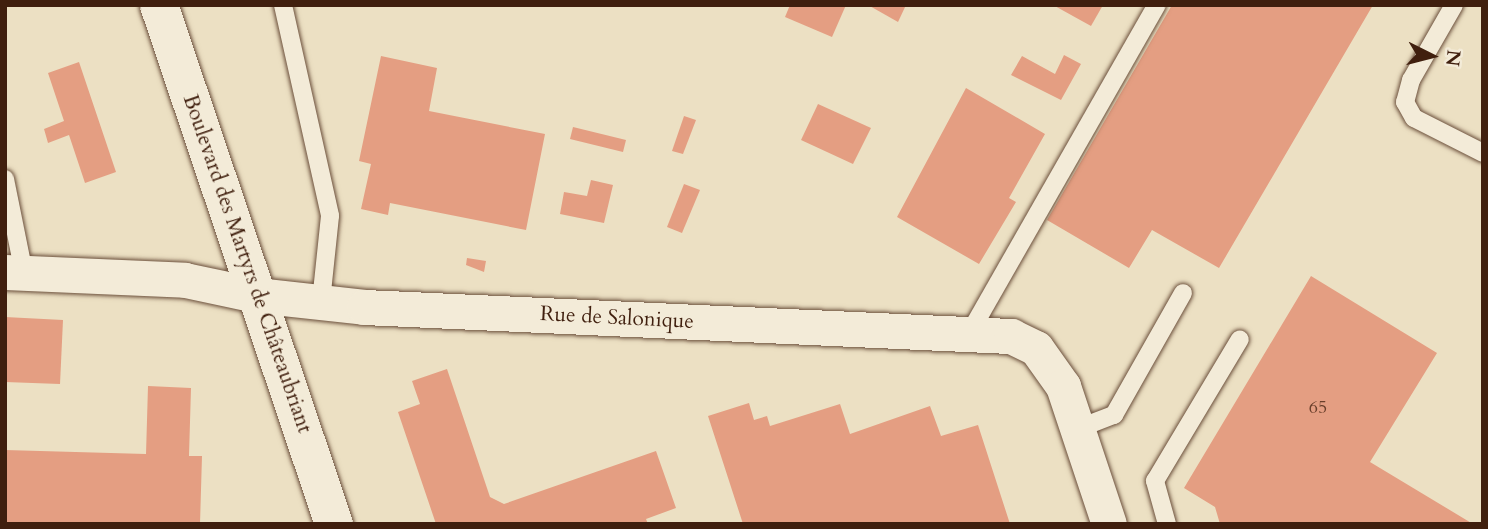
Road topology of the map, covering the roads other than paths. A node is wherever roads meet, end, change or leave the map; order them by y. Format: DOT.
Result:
graph roads {
  1 [pos="159,5"];
  2 [pos="283,5"];
  3 [pos="1157,5"];
  4 [pos="1454,5"];
  5 [pos="1483,153"];
  6 [pos="5,178"];
  7 [pos="15,273"];
  8 [pos="1183,293"];
  9 [pos="256,295"];
  10 [pos="321,302"];
  11 [pos="969,334"];
  12 [pos="1240,339"];
  13 [pos="1077,429"];
  14 [pos="334,524"];
  15 [pos="1109,524"];
  16 [pos="1167,524"];
  1 -- 9 [label="main road, Boulevard des Martyrs de Châteaubriant"];
  2 -- 10 [label="lane"];
  3 -- 11 [label="lane"];
  4 -- 5 [label="lane"];
  6 -- 7 [label="lane"];
  7 -- 9 [label="street, Rue de Salonique"];
  8 -- 13 [label="lane"];
  9 -- 10 [label="street, Rue de Salonique"];
  9 -- 14 [label="main road, Boulevard des Martyrs de Châteaubriant"];
  10 -- 11 [label="street, Rue de Salonique"];
  11 -- 13 [label="street, Rue de Salonique"];
  12 -- 16 [label="lane"];
  13 -- 15 [label="street, Rue de Salonique"];
}
